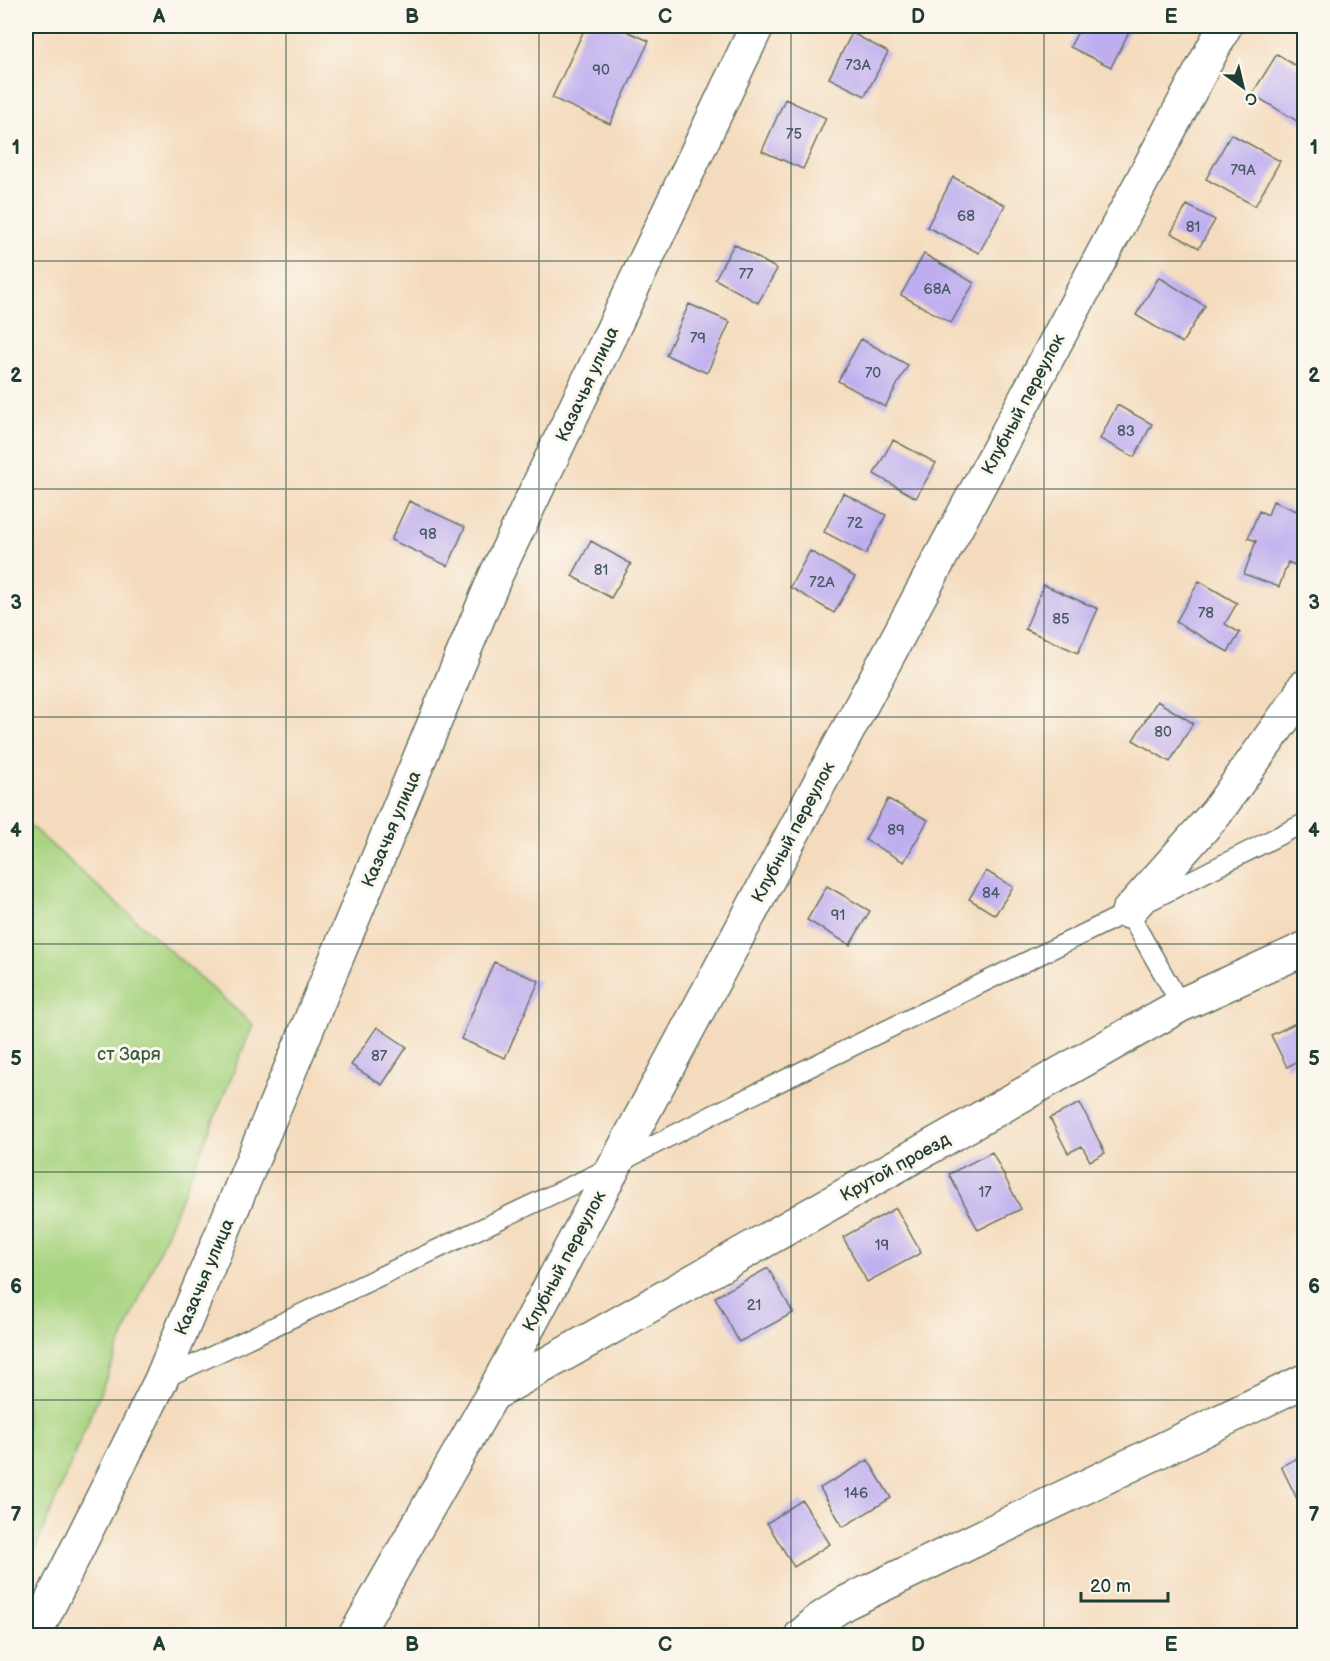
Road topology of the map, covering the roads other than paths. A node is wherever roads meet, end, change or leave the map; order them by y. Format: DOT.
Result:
graph roads {
  1 [pos="757,26"];
  2 [pos="1225,26"];
  3 [pos="1305,687"];
  4 [pos="1305,823"];
  5 [pos="1128,912"];
  6 [pos="1305,949"];
  7 [pos="1181,1005"];
  8 [pos="615,1165"];
  9 [pos="161,1380"];
  10 [pos="1305,1381"];
  11 [pos="492,1395"];
  12 [pos="34,1635"];
  13 [pos="355,1635"];
  14 [pos="801,1635"];
  1 -- 9 [label="street, Казачья улица"];
  2 -- 8 [label="street, Клубный переулок"];
  3 -- 5 [label="street"];
  4 -- 5 [label="lane"];
  5 -- 7 [label="lane"];
  5 -- 8 [label="lane"];
  6 -- 7 [label="street, Крутой проезд"];
  7 -- 11 [label="street, Крутой проезд"];
  8 -- 9 [label="lane"];
  8 -- 11 [label="street, Клубный переулок"];
  9 -- 12 [label="street, Казачья улица"];
  10 -- 14 [label="street"];
  11 -- 13 [label="street, Клубный переулок"];
}
